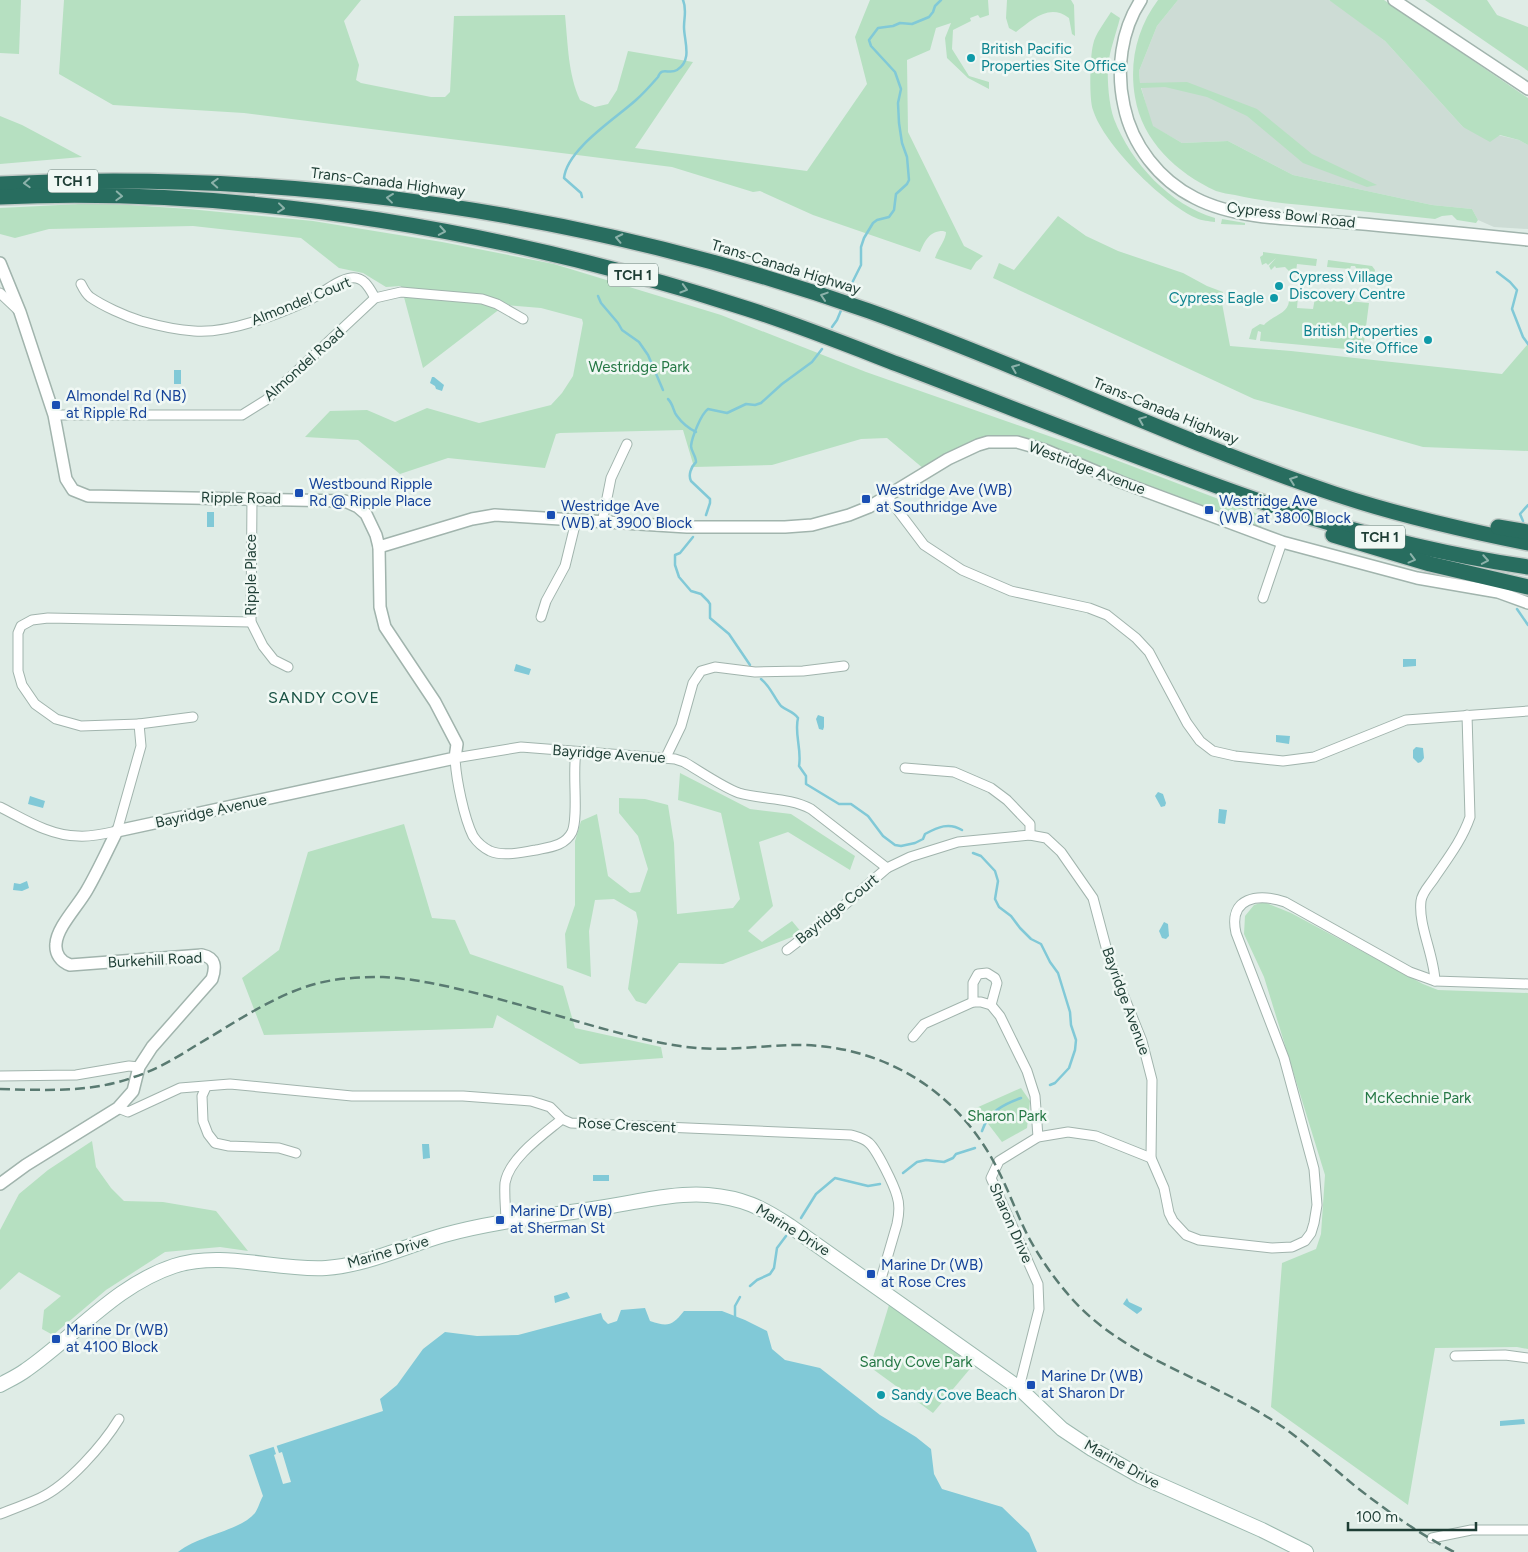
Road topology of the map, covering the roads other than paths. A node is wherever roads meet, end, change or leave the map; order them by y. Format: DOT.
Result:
graph roads {
  1 [pos="1141,0"];
  2 [pos="1394,0"];
  3 [pos="1528,89"];
  4 [pos="0,184"];
  5 [pos="0,197"];
  6 [pos="1528,240"];
  7 [pos="0,263"];
  8 [pos="81,284"];
  9 [pos="0,293"];
  10 [pos="375,298"];
  11 [pos="20,312"];
  12 [pos="523,319"];
  13 [pos="54,415"];
  14 [pos="627,444"];
  15 [pos="1236,493"];
  16 [pos="887,496"];
  17 [pos="1339,496"];
  18 [pos="252,498"];
  19 [pos="576,521"];
  20 [pos="602,523"];
  21 [pos="1528,532"];
  22 [pos="1282,542"];
  23 [pos="1528,543"];
  24 [pos="379,547"];
  25 [pos="1528,567"];
  26 [pos="1528,587"];
  27 [pos="1263,598"];
  28 [pos="1528,603"];
  29 [pos="541,617"];
  30 [pos="251,622"];
  31 [pos="844,666"];
  32 [pos="288,667"];
  33 [pos="1528,711"];
  34 [pos="1467,715"];
  35 [pos="193,717"];
  36 [pos="139,724"];
  37 [pos="576,752"];
  38 [pos="666,757"];
  39 [pos="455,758"];
  40 [pos="905,768"];
  41 [pos="0,808"];
  42 [pos="117,832"];
  43 [pos="1030,835"];
  44 [pos="887,868"];
  45 [pos="787,950"];
  46 [pos="1434,981"];
  47 [pos="1528,984"];
  48 [pos="973,1002"];
  49 [pos="991,1005"];
  50 [pos="913,1036"];
  51 [pos="139,1067"];
  52 [pos="0,1076"];
  53 [pos="206,1087"];
  54 [pos="118,1108"];
  55 [pos="562,1119"];
  56 [pos="1038,1137"];
  57 [pos="296,1153"];
  58 [pos="1151,1158"];
  59 [pos="0,1184"];
  60 [pos="506,1223"];
  61 [pos="881,1289"];
  62 [pos="1456,1356"];
  63 [pos="1528,1358"];
  64 [pos="0,1385"];
  65 [pos="1019,1388"];
  66 [pos="119,1419"];
  67 [pos="0,1514"];
  68 [pos="1528,1530"];
  69 [pos="1432,1538"];
  70 [pos="1306,1552"];
  1 -- 6 [label="street, Cypress Bowl Road"];
  2 -- 3 [label="street"];
  17 -- 4 [label="highway, Trans-Canada Highway / TCH 1, one-way"];
  5 -- 15 [label="highway, TCH 1, one-way"];
  7 -- 11 [label="street"];
  8 -- 10 [label="street, Almondel Court"];
  9 -- 11 [label="street"];
  10 -- 12 [label="street"];
  10 -- 13 [label="street, Almondel Road"];
  11 -- 13 [label="street"];
  13 -- 18 [label="street, Ripple Road"];
  14 -- 20 [label="street"];
  15 -- 25 [label="highway, TCH 1, one-way"];
  15 -- 26 [label="highway, one-way"];
  16 -- 20 [label="street, Westridge Avenue"];
  16 -- 22 [label="street, Westridge Avenue"];
  16 -- 34 [label="street"];
  17 -- 21 [label="highway"];
  17 -- 23 [label="highway, Trans-Canada Highway / TCH 1"];
  18 -- 24 [label="street, Ripple Road"];
  18 -- 30 [label="street, Ripple Place"];
  19 -- 20 [label="street, Westridge Avenue"];
  19 -- 24 [label="street, Westridge Avenue"];
  19 -- 29 [label="street"];
  22 -- 27 [label="street"];
  22 -- 28 [label="street, Westridge Avenue"];
  24 -- 39 [label="street, Ripple Road"];
  30 -- 32 [label="street, Ripple Place"];
  30 -- 36 [label="street"];
  31 -- 38 [label="street"];
  33 -- 34 [label="street"];
  34 -- 46 [label="street"];
  35 -- 36 [label="street"];
  36 -- 42 [label="street, Burkehill Road"];
  37 -- 38 [label="street, Bayridge Avenue"];
  37 -- 39 [label="street, Bayridge Avenue"];
  37 -- 39 [label="street"];
  38 -- 44 [label="street, Bayridge Avenue"];
  39 -- 42 [label="street, Bayridge Avenue"];
  40 -- 43 [label="street"];
  41 -- 42 [label="street"];
  42 -- 51 [label="street, Burkehill Road"];
  43 -- 44 [label="street, Bayridge Avenue"];
  43 -- 58 [label="street, Bayridge Avenue"];
  44 -- 45 [label="street, Bayridge Court"];
  46 -- 47 [label="street, Bayridge Avenue"];
  46 -- 58 [label="street, Bayridge Avenue"];
  48 -- 49 [label="street"];
  48 -- 49 [label="street"];
  48 -- 50 [label="street"];
  49 -- 56 [label="street"];
  51 -- 52 [label="street"];
  51 -- 54 [label="street, Burkehill Road"];
  53 -- 54 [label="street, Rose Crescent"];
  53 -- 55 [label="street, Rose Crescent"];
  53 -- 57 [label="street"];
  54 -- 59 [label="street, Burkehill Road"];
  55 -- 60 [label="street"];
  55 -- 61 [label="street, Rose Crescent"];
  56 -- 58 [label="street, Sharon Drive"];
  56 -- 65 [label="street, Sharon Drive"];
  60 -- 61 [label="main road, Marine Drive"];
  60 -- 64 [label="main road, Marine Drive"];
  61 -- 65 [label="main road, Marine Drive"];
  62 -- 63 [label="street"];
  65 -- 70 [label="main road, Marine Drive"];
  66 -- 67 [label="street"];
  68 -- 69 [label="street"];
}
